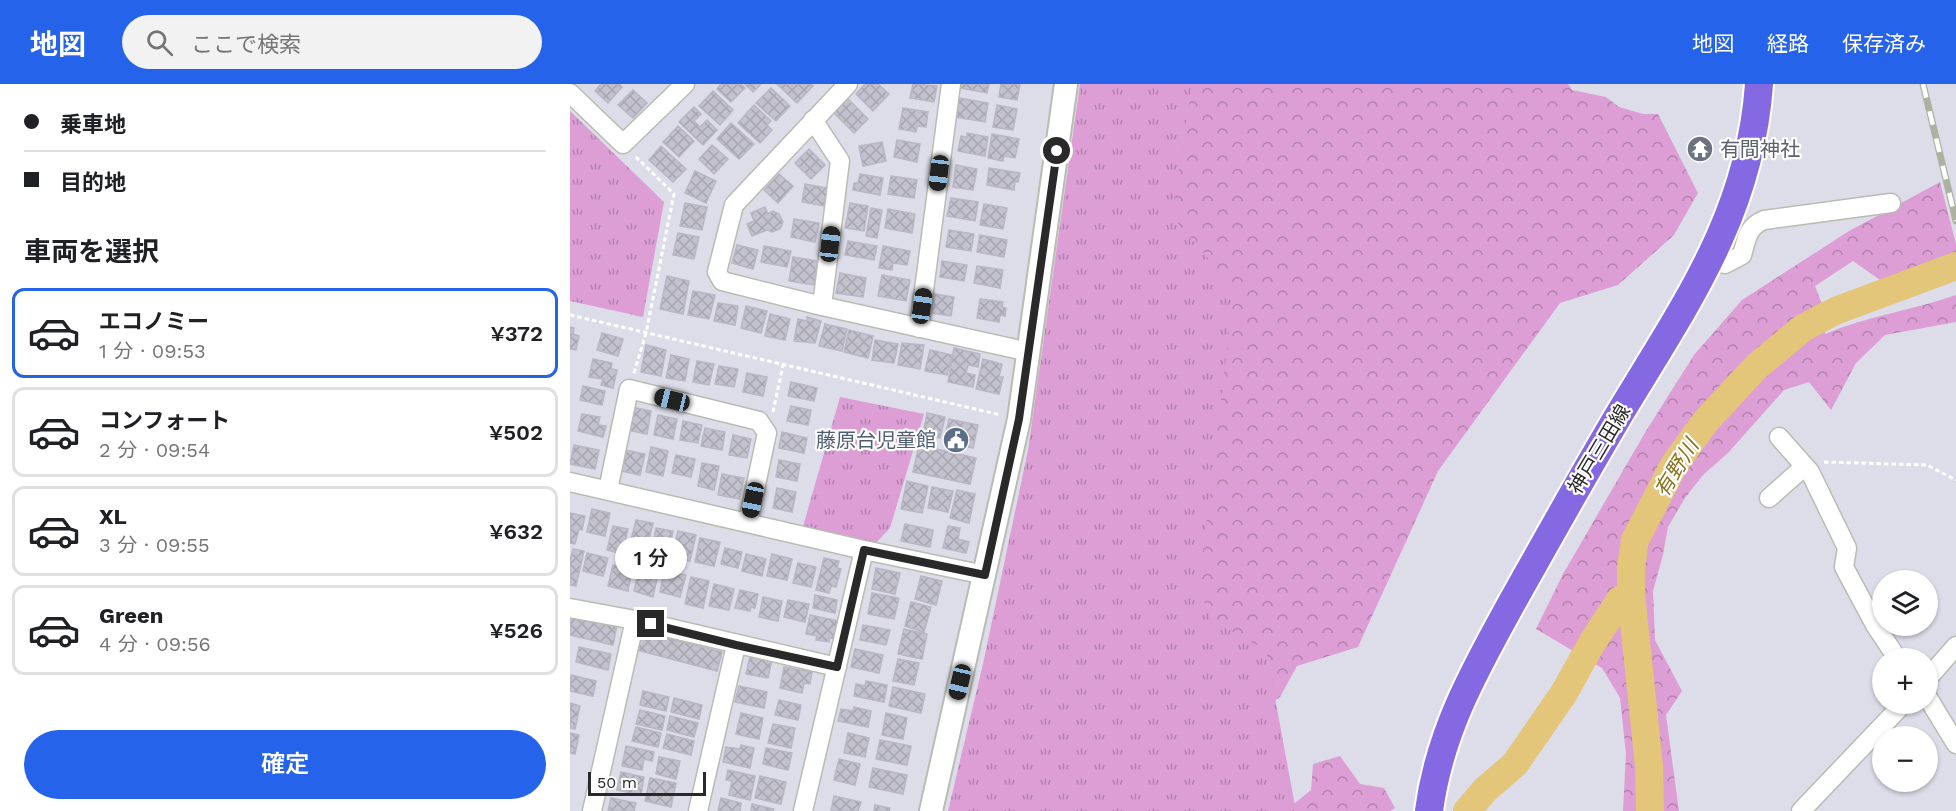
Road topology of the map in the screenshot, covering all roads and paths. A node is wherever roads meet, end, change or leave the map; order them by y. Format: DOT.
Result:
graph roads {
  1 [pos="685,84"];
  2 [pos="848,84"];
  3 [pos="951,84"];
  4 [pos="1066,84"];
  5 [pos="1759,84"];
  6 [pos="570,93"];
  7 [pos="813,120"];
  8 [pos="623,144"];
  9 [pos="1891,203"];
  10 [pos="1709,261"];
  11 [pos="822,306"];
  12 [pos="570,315"];
  13 [pos="919,328"];
  14 [pos="646,333"];
  15 [pos="1029,352"];
  16 [pos="783,365"];
  17 [pos="629,389"];
  18 [pos="1019,419"];
  19 [pos="763,428"];
  20 [pos="1779,437"];
  21 [pos="1804,467"];
  22 [pos="1956,480"];
  23 [pos="570,482"];
  24 [pos="608,490"];
  25 [pos="1768,498"];
  26 [pos="748,522"];
  27 [pos="864,550"];
  28 [pos="985,575"];
  29 [pos="570,608"];
  30 [pos="635,620"];
  31 [pos="736,645"];
  32 [pos="1956,646"];
  33 [pos="1890,648"];
  34 [pos="1950,666"];
  35 [pos="837,667"];
  36 [pos="1893,714"];
  37 [pos="1938,714"];
  38 [pos="1956,744"];
  39 [pos="592,811"];
  40 [pos="698,811"];
  41 [pos="803,811"];
  42 [pos="931,811"];
  43 [pos="1430,811"];
  44 [pos="1801,811"];
  1 -- 8 [label="street"];
  2 -- 7 [label="street"];
  3 -- 13 [label="street"];
  4 -- 15 [label="street"];
  5 -- 10 [label="main road, 神戸三田線"];
  6 -- 8 [label="street"];
  7 -- 11 [label="street"];
  7 -- 11 [label="street"];
  8 -- 14 [label="path"];
  9 -- 10 [label="street"];
  10 -- 43 [label="main road, 神戸三田線"];
  11 -- 13 [label="street"];
  12 -- 14 [label="path"];
  13 -- 15 [label="street"];
  14 -- 16 [label="path"];
  14 -- 17 [label="path"];
  15 -- 18 [label="street"];
  16 -- 18 [label="path"];
  16 -- 19 [label="path"];
  17 -- 19 [label="street"];
  17 -- 24 [label="street"];
  18 -- 28 [label="street"];
  19 -- 26 [label="street"];
  20 -- 21 [label="street"];
  21 -- 22 [label="path"];
  21 -- 25 [label="street"];
  21 -- 33 [label="street"];
  23 -- 24 [label="street"];
  24 -- 26 [label="street"];
  26 -- 27 [label="street"];
  27 -- 28 [label="street"];
  27 -- 35 [label="street"];
  28 -- 42 [label="street"];
  29 -- 30 [label="street"];
  30 -- 31 [label="street"];
  30 -- 39 [label="street"];
  31 -- 35 [label="street"];
  31 -- 40 [label="street"];
  32 -- 34 [label="street"];
  35 -- 41 [label="street"];
  36 -- 44 [label="street"];
  37 -- 38 [label="street"];
}
